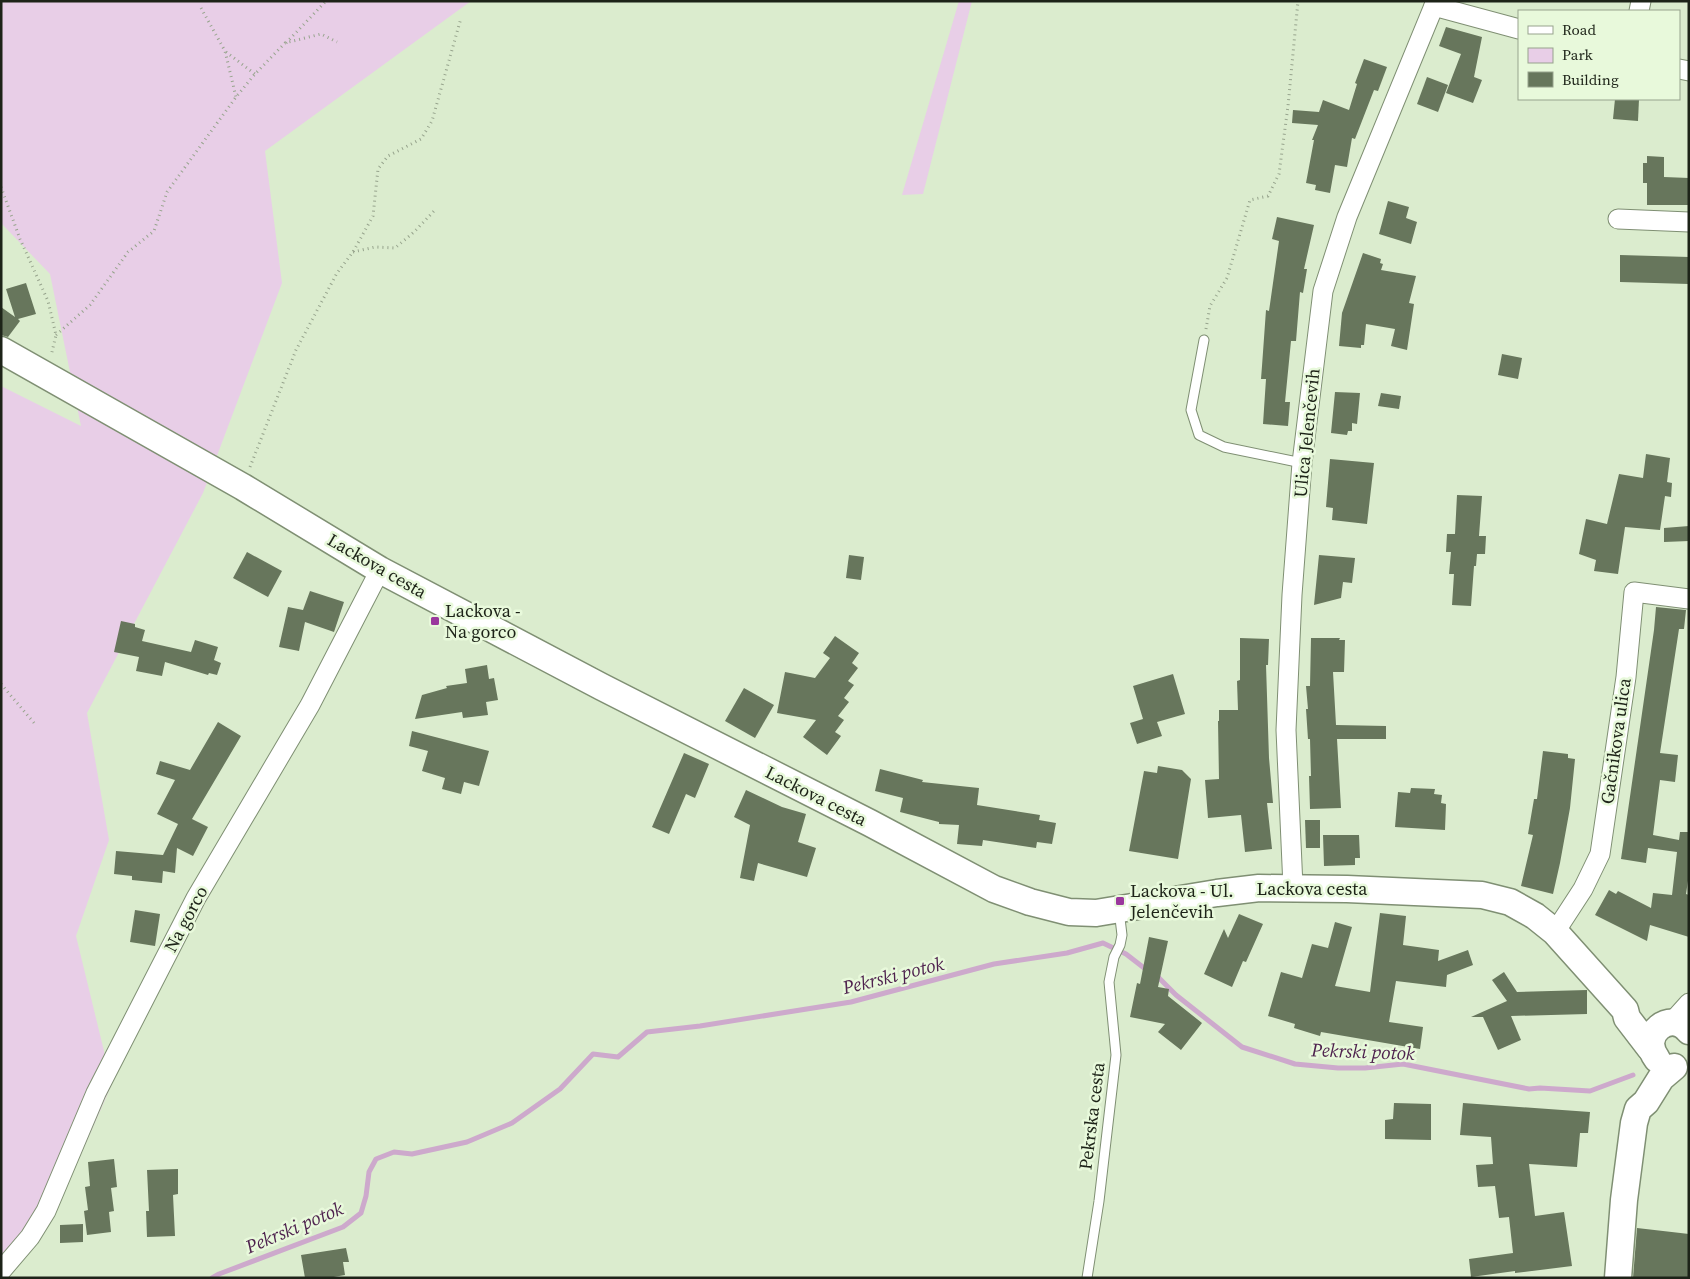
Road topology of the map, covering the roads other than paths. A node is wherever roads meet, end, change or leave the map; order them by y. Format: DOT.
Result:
graph roads {
  1 [pos="1435,4"];
  2 [pos="1518,28"];
  3 [pos="1618,219"];
  4 [pos="1689,222"];
  5 [pos="1204,340"];
  6 [pos="1,350"];
  7 [pos="1302,463"];
  8 [pos="380,570"];
  9 [pos="1689,599"];
  10 [pos="1293,887"];
  11 [pos="1119,910"];
  12 [pos="1555,932"];
  13 [pos="1689,1002"];
  14 [pos="1673,1049"];
  15 [pos="1,1271"];
  16 [pos="1087,1278"];
  17 [pos="1618,1278"];
  1 -- 2 [label="street"];
  1 -- 7 [label="street, Ulica Jelenčevih"];
  3 -- 4 [label="street"];
  5 -- 7 [label="lane"];
  6 -- 8 [label="street, Lackova cesta"];
  7 -- 10 [label="street, Ulica Jelenčevih"];
  8 -- 11 [label="street, Lackova cesta"];
  8 -- 15 [label="street, Na gorco"];
  9 -- 12 [label="street, Gačnikova ulica"];
  10 -- 11 [label="street, Lackova cesta"];
  10 -- 12 [label="street, Lackova cesta"];
  11 -- 16 [label="lane, Pekrska cesta"];
  12 -- 14 [label="street, Lackova cesta"];
  13 -- 14 [label="street"];
  14 -- 17 [label="street"];
}
